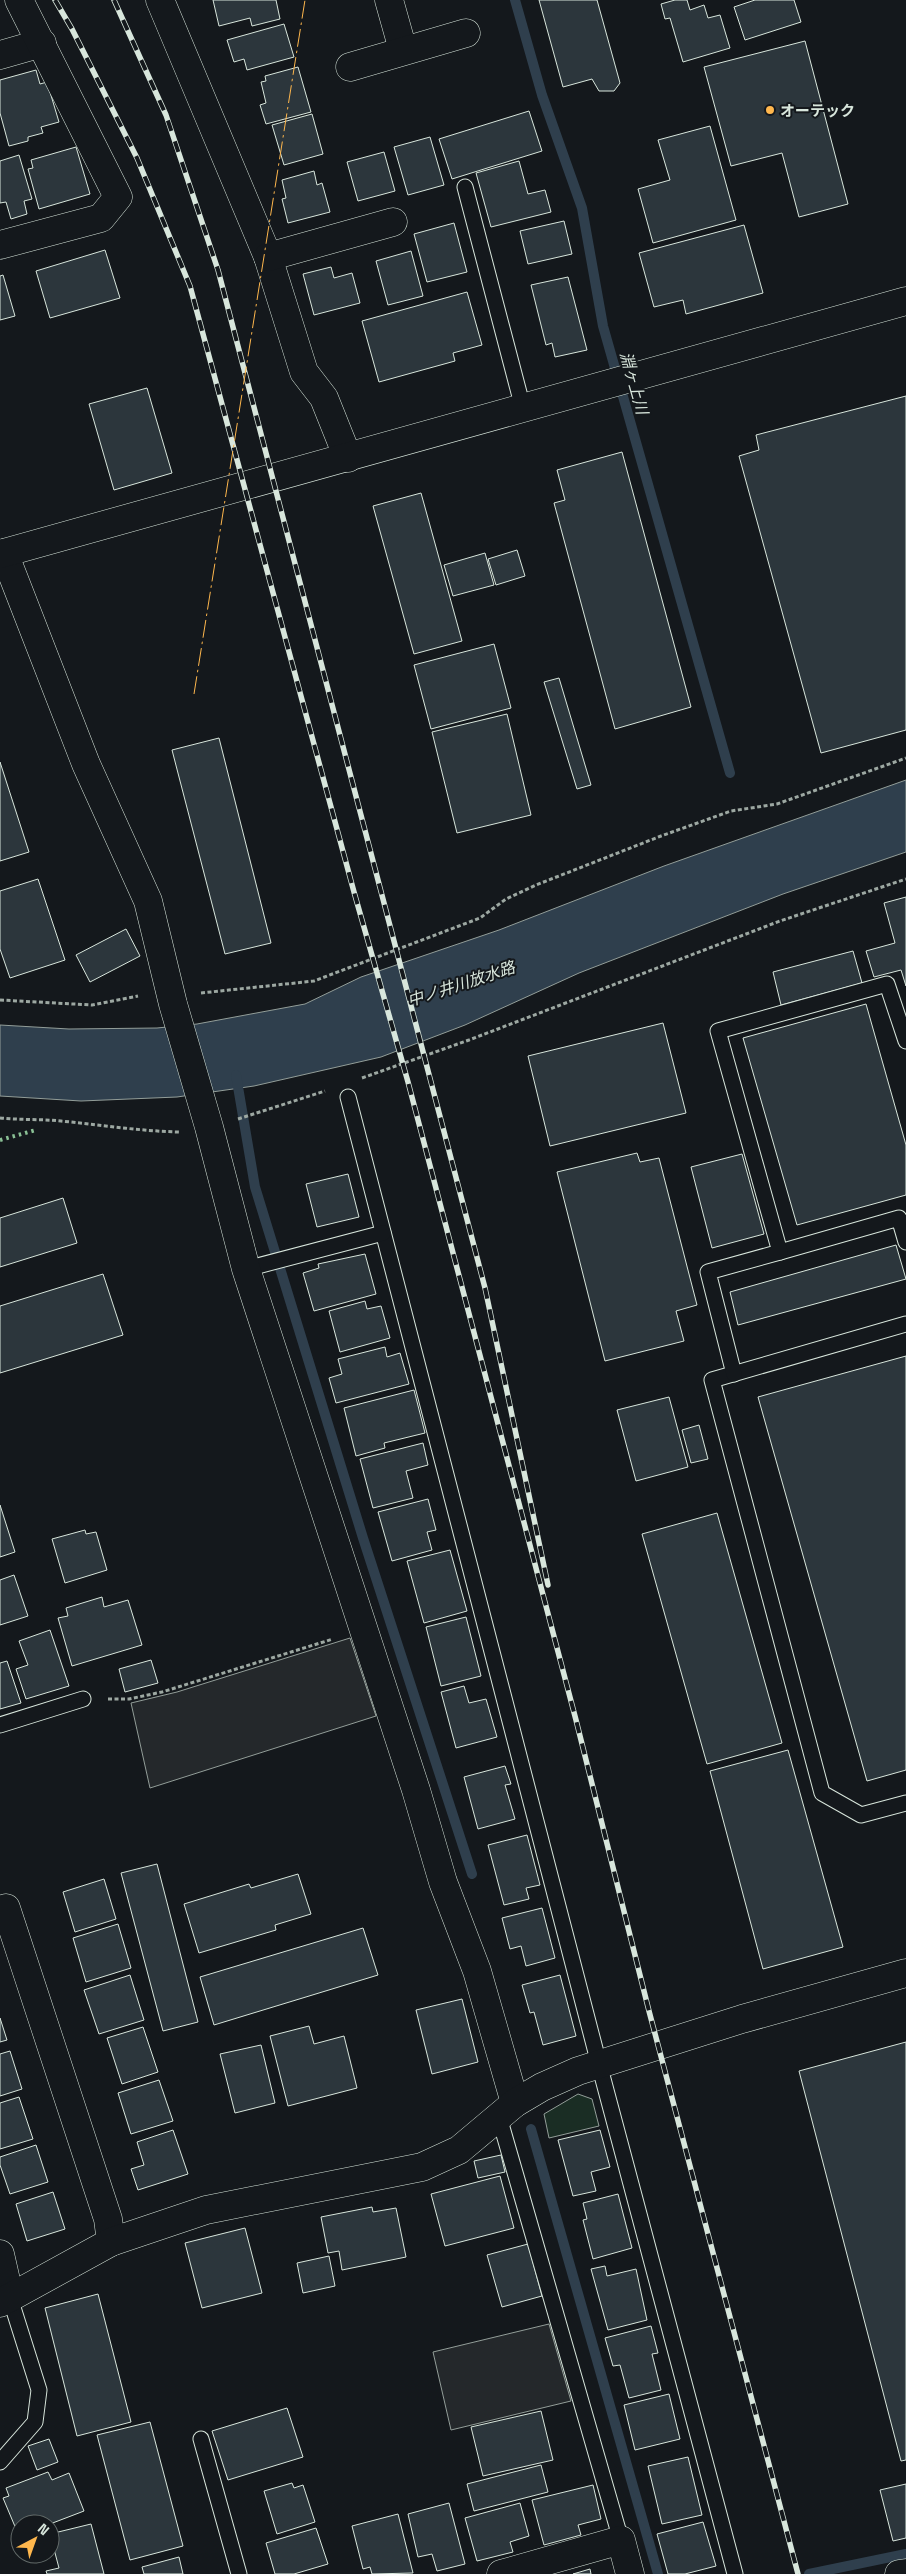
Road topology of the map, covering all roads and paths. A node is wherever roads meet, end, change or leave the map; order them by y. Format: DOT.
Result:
graph roads {
  1 [pos="19,0"];
  2 [pos="160,0"];
  3 [pos="390,0"];
  4 [pos="466,33"];
  5 [pos="42,43"];
  6 [pos="403,50"];
  7 [pos="0,55"];
  8 [pos="350,67"];
  9 [pos="464,187"];
  10 [pos="393,222"];
  11 [pos="0,245"];
  12 [pos="268,257"];
  13 [pos="906,301"];
  14 [pos="522,408"];
  15 [pos="348,458"];
  16 [pos="2,554"];
  17 [pos="906,758"];
  18 [pos="906,879"];
  19 [pos="171,997"];
  20 [pos="0,1000"];
  21 [pos="906,1041"];
  22 [pos="357,1080"];
  23 [pos="330,1089"];
  24 [pos="348,1097"];
  25 [pos="259,1113"];
  26 [pos="0,1118"];
  27 [pos="206,1121"];
  28 [pos="383,1232"];
  29 [pos="906,1242"];
  30 [pos="780,1252"];
  31 [pos="246,1269"];
  32 [pos="906,1324"];
  33 [pos="734,1374"];
  34 [pos="364,1629"];
  35 [pos="83,1699"];
  36 [pos="0,1725"];
  37 [pos="906,1804"];
  38 [pos="6,1908"];
  39 [pos="906,1973"];
  40 [pos="600,2064"];
  41 [pos="507,2110"];
  42 [pos="111,2242"];
  43 [pos="0,2254"];
  44 [pos="5,2300"];
  45 [pos="201,2439"];
  46 [pos="0,2462"];
  47 [pos="621,2540"];
  48 [pos="906,2572"];
  49 [pos="239,2574"];
  50 [pos="500,2574"];
  51 [pos="630,2574"];
  52 [pos="735,2574"];
  53 [pos="899,2574"];
  1 -- 5 [label="street"];
  2 -- 12 [label="street"];
  3 -- 6 [label="street"];
  4 -- 6 [label="street"];
  5 -- 7 [label="street"];
  5 -- 11 [label="street"];
  6 -- 8 [label="street"];
  9 -- 14 [label="lane"];
  10 -- 12 [label="street"];
  12 -- 15 [label="street"];
  13 -- 14 [label="street"];
  14 -- 15 [label="street"];
  15 -- 16 [label="street"];
  16 -- 19 [label="street"];
  17 -- 19 [label="path"];
  18 -- 22 [label="path"];
  19 -- 20 [label="path"];
  19 -- 27 [label="street"];
  21 -- 30 [label="lane"];
  23 -- 25 [label="path"];
  24 -- 28 [label="lane"];
  26 -- 27 [label="path"];
  27 -- 31 [label="street"];
  28 -- 31 [label="lane"];
  28 -- 40 [label="lane"];
  29 -- 30 [label="lane"];
  30 -- 33 [label="lane"];
  31 -- 34 [label="street"];
  32 -- 33 [label="lane"];
  33 -- 37 [label="lane"];
  34 -- 35 [label="path"];
  34 -- 41 [label="street"];
  35 -- 36 [label="lane"];
  38 -- 42 [label="street"];
  39 -- 40 [label="street"];
  40 -- 41 [label="street"];
  40 -- 52 [label="lane"];
  41 -- 42 [label="street"];
  41 -- 47 [label="lane"];
  42 -- 44 [label="street"];
  43 -- 44 [label="street"];
  44 -- 46 [label="lane"];
  45 -- 49 [label="lane"];
  47 -- 50 [label="street"];
  47 -- 51 [label="street"];
  48 -- 53 [label="street"];
}
